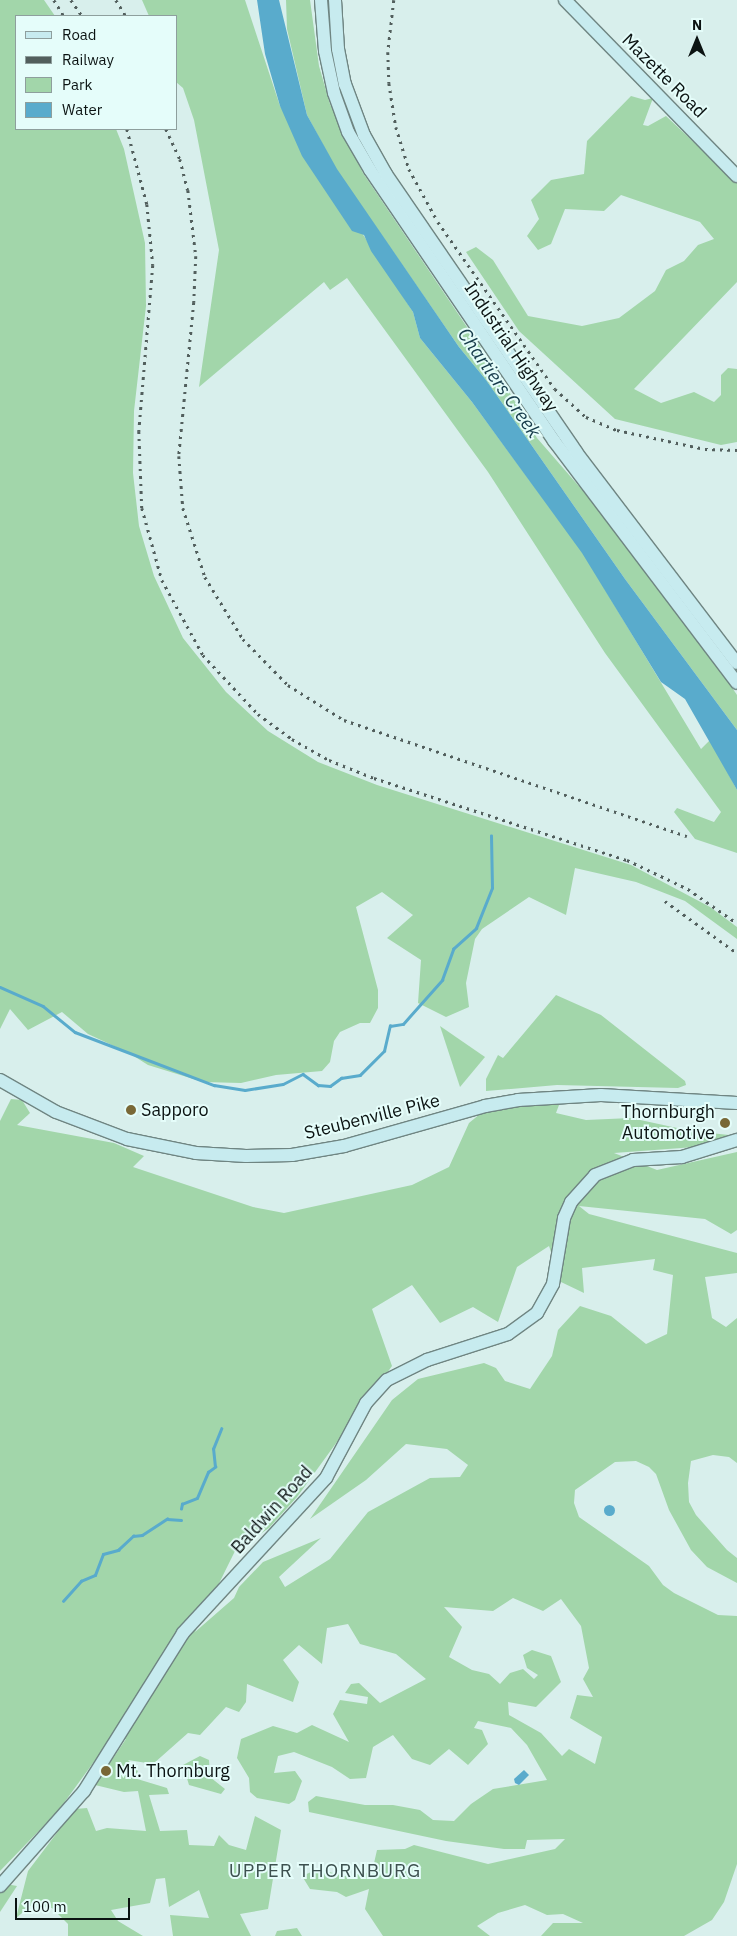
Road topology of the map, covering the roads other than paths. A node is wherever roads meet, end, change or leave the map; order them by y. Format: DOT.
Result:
graph roads {
  1 [pos="321,0"];
  2 [pos="335,0"];
  3 [pos="565,0"];
  4 [pos="737,176"];
  5 [pos="737,663"];
  6 [pos="737,683"];
  7 [pos="0,1080"];
  8 [pos="737,1103"];
  9 [pos="737,1140"];
  10 [pos="0,1886"];
  1 -- 6 [label="street, Industrial Highway"];
  2 -- 5 [label="street, Industrial Highway"];
  3 -- 4 [label="street, Mazette Road"];
  7 -- 8 [label="street, Steubenville Pike"];
  9 -- 10 [label="street, Baldwin Road"];
}
